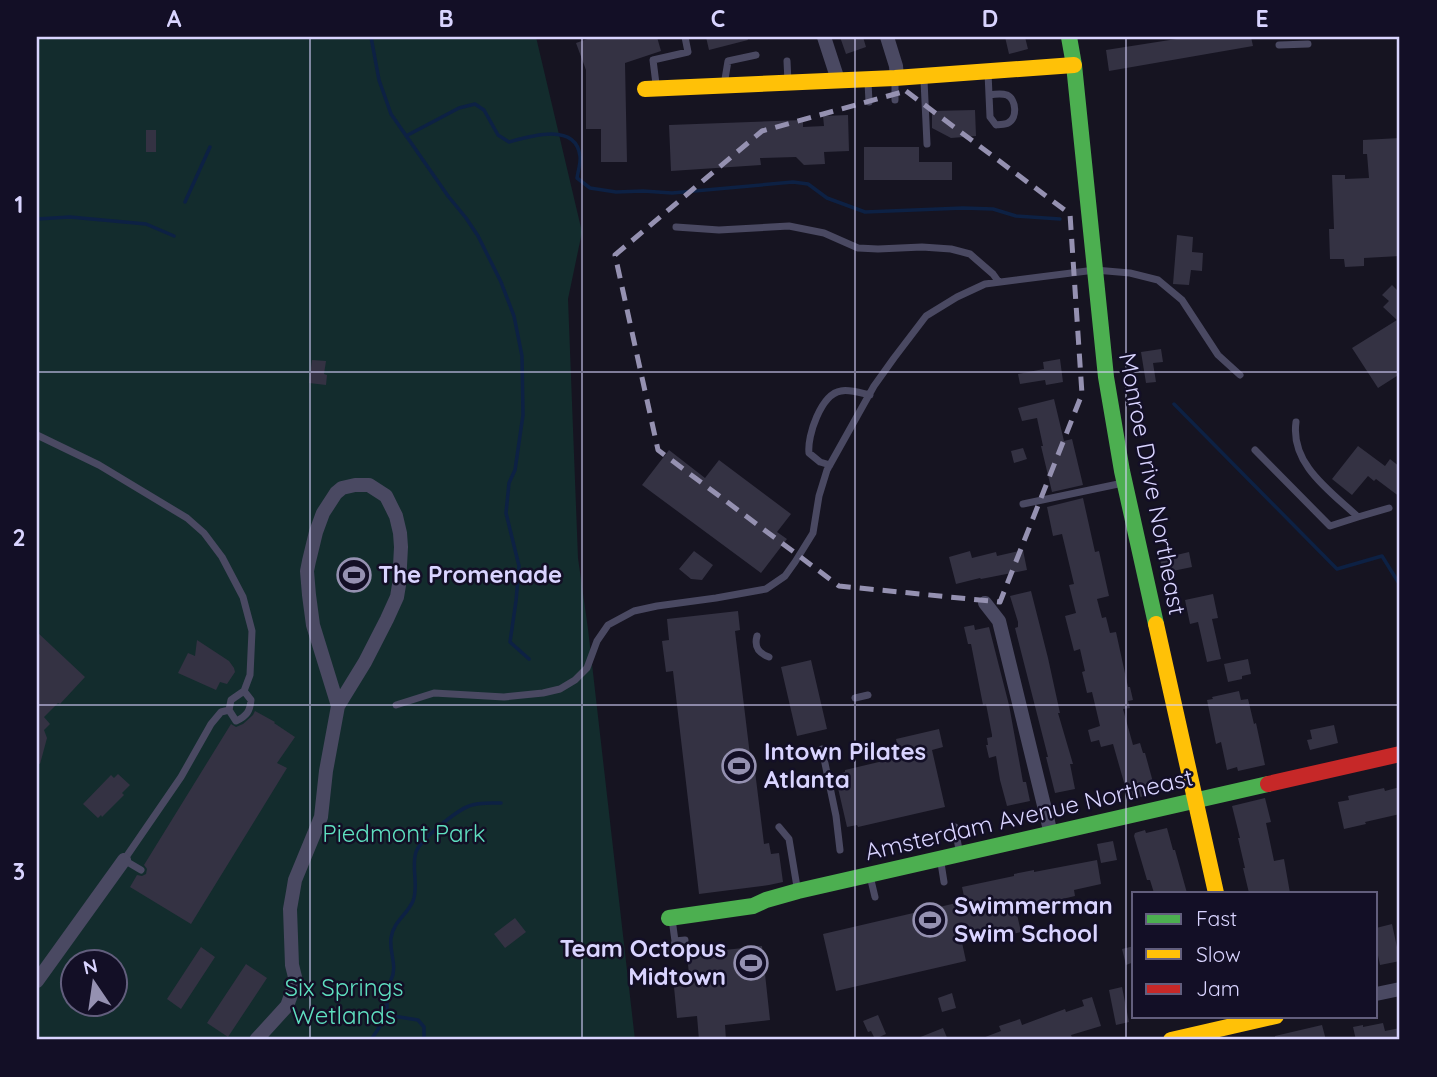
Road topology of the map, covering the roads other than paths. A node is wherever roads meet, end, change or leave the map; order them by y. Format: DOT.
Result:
graph roads {
  1 [pos="685,37"];
  2 [pos="824,37"];
  3 [pos="887,37"];
  4 [pos="1069,37"];
  5 [pos="1308,44"];
  6 [pos="1279,45"];
  7 [pos="757,55"];
  8 [pos="787,61"];
  9 [pos="1074,65"];
  10 [pos="988,72"];
  11 [pos="923,76"];
  12 [pos="896,78"];
  13 [pos="867,79"];
  14 [pos="838,80"];
  15 [pos="788,82"];
  16 [pos="735,88"];
  17 [pos="651,89"];
  18 [pos="989,95"];
  19 [pos="895,100"];
  20 [pos="869,102"];
  21 [pos="927,144"];
  22 [pos="676,227"];
  23 [pos="1095,270"];
  24 [pos="998,281"];
  25 [pos="1240,375"];
  26 [pos="870,395"];
  27 [pos="1296,422"];
  28 [pos="37,435"];
  29 [pos="1255,450"];
  30 [pos="830,465"];
  31 [pos="1124,483"];
  32 [pos="1023,504"];
  33 [pos="1389,508"];
  34 [pos="1358,517"];
  35 [pos="985,603"];
  36 [pos="757,635"];
  37 [pos="769,657"];
  38 [pos="244,691"];
  39 [pos="868,695"];
  40 [pos="855,698"];
  41 [pos="396,705"];
  42 [pos="338,706"];
  43 [pos="229,710"];
  44 [pos="822,749"];
  45 [pos="1400,754"];
  46 [pos="1195,801"];
  47 [pos="779,827"];
  48 [pos="955,827"];
  49 [pos="1051,834"];
  50 [pos="841,850"];
  51 [pos="960,854"];
  52 [pos="940,859"];
  53 [pos="124,860"];
  54 [pos="141,870"];
  55 [pos="870,870"];
  56 [pos="944,882"];
  57 [pos="798,891"];
  58 [pos="1216,892"];
  59 [pos="875,897"];
  60 [pos="670,918"];
  61 [pos="685,940"];
  62 [pos="675,941"];
  63 [pos="665,954"];
  64 [pos="37,981"];
  65 [pos="1400,989"];
  66 [pos="1378,994"];
  67 [pos="1245,1019"];
  68 [pos="256,1040"];
  69 [pos="1171,1040"];
  70 [pos="1250,1040"];
  1 -- 17 [label="lane"];
  2 -- 14 [label="street"];
  3 -- 12 [label="street"];
  4 -- 9 [label="street, Monroe Drive Northeast"];
  5 -- 6 [label="lane"];
  7 -- 16 [label="lane"];
  8 -- 15 [label="lane"];
  9 -- 10 [label="street"];
  9 -- 23 [label="street, Monroe Drive Northeast"];
  10 -- 11 [label="street"];
  10 -- 18 [label="lane"];
  11 -- 12 [label="street"];
  11 -- 21 [label="lane"];
  12 -- 13 [label="street"];
  12 -- 19 [label="lane"];
  13 -- 14 [label="street"];
  13 -- 20 [label="lane"];
  14 -- 15 [label="street"];
  15 -- 16 [label="street"];
  16 -- 17 [label="street"];
  18 -- 18 [label="lane"];
  22 -- 24 [label="lane"];
  23 -- 24 [label="lane"];
  23 -- 25 [label="lane"];
  23 -- 31 [label="street, Monroe Drive Northeast"];
  24 -- 26 [label="lane"];
  26 -- 30 [label="lane"];
  26 -- 30 [label="lane"];
  27 -- 34 [label="lane"];
  28 -- 38 [label="lane"];
  29 -- 34 [label="lane"];
  30 -- 41 [label="lane"];
  31 -- 32 [label="lane"];
  31 -- 46 [label="street, Monroe Drive Northeast"];
  33 -- 34 [label="lane"];
  35 -- 49 [label="street"];
  36 -- 37 [label="lane"];
  38 -- 43 [label="lane"];
  38 -- 43 [label="lane"];
  39 -- 40 [label="lane"];
  42 -- 42 [label="street"];
  42 -- 68 [label="street"];
  43 -- 53 [label="lane"];
  44 -- 50 [label="lane"];
  45 -- 46 [label="street, Amsterdam Avenue Northeast"];
  46 -- 49 [label="street, Amsterdam Avenue Northeast"];
  46 -- 58 [label="street, Monroe Drive Northeast"];
  47 -- 57 [label="lane"];
  48 -- 51 [label="lane"];
  49 -- 51 [label="street, Amsterdam Avenue Northeast"];
  51 -- 52 [label="street, Amsterdam Avenue Northeast"];
  52 -- 55 [label="street, Amsterdam Avenue Northeast"];
  52 -- 56 [label="lane"];
  53 -- 54 [label="lane"];
  53 -- 64 [label="street"];
  55 -- 57 [label="street, Amsterdam Avenue Northeast"];
  55 -- 59 [label="lane"];
  57 -- 60 [label="street, Amsterdam Avenue Northeast"];
  60 -- 62 [label="lane"];
  61 -- 62 [label="lane"];
  62 -- 63 [label="lane"];
  65 -- 66 [label="street"];
  67 -- 69 [label="street"];
  67 -- 70 [label="street"];
}
